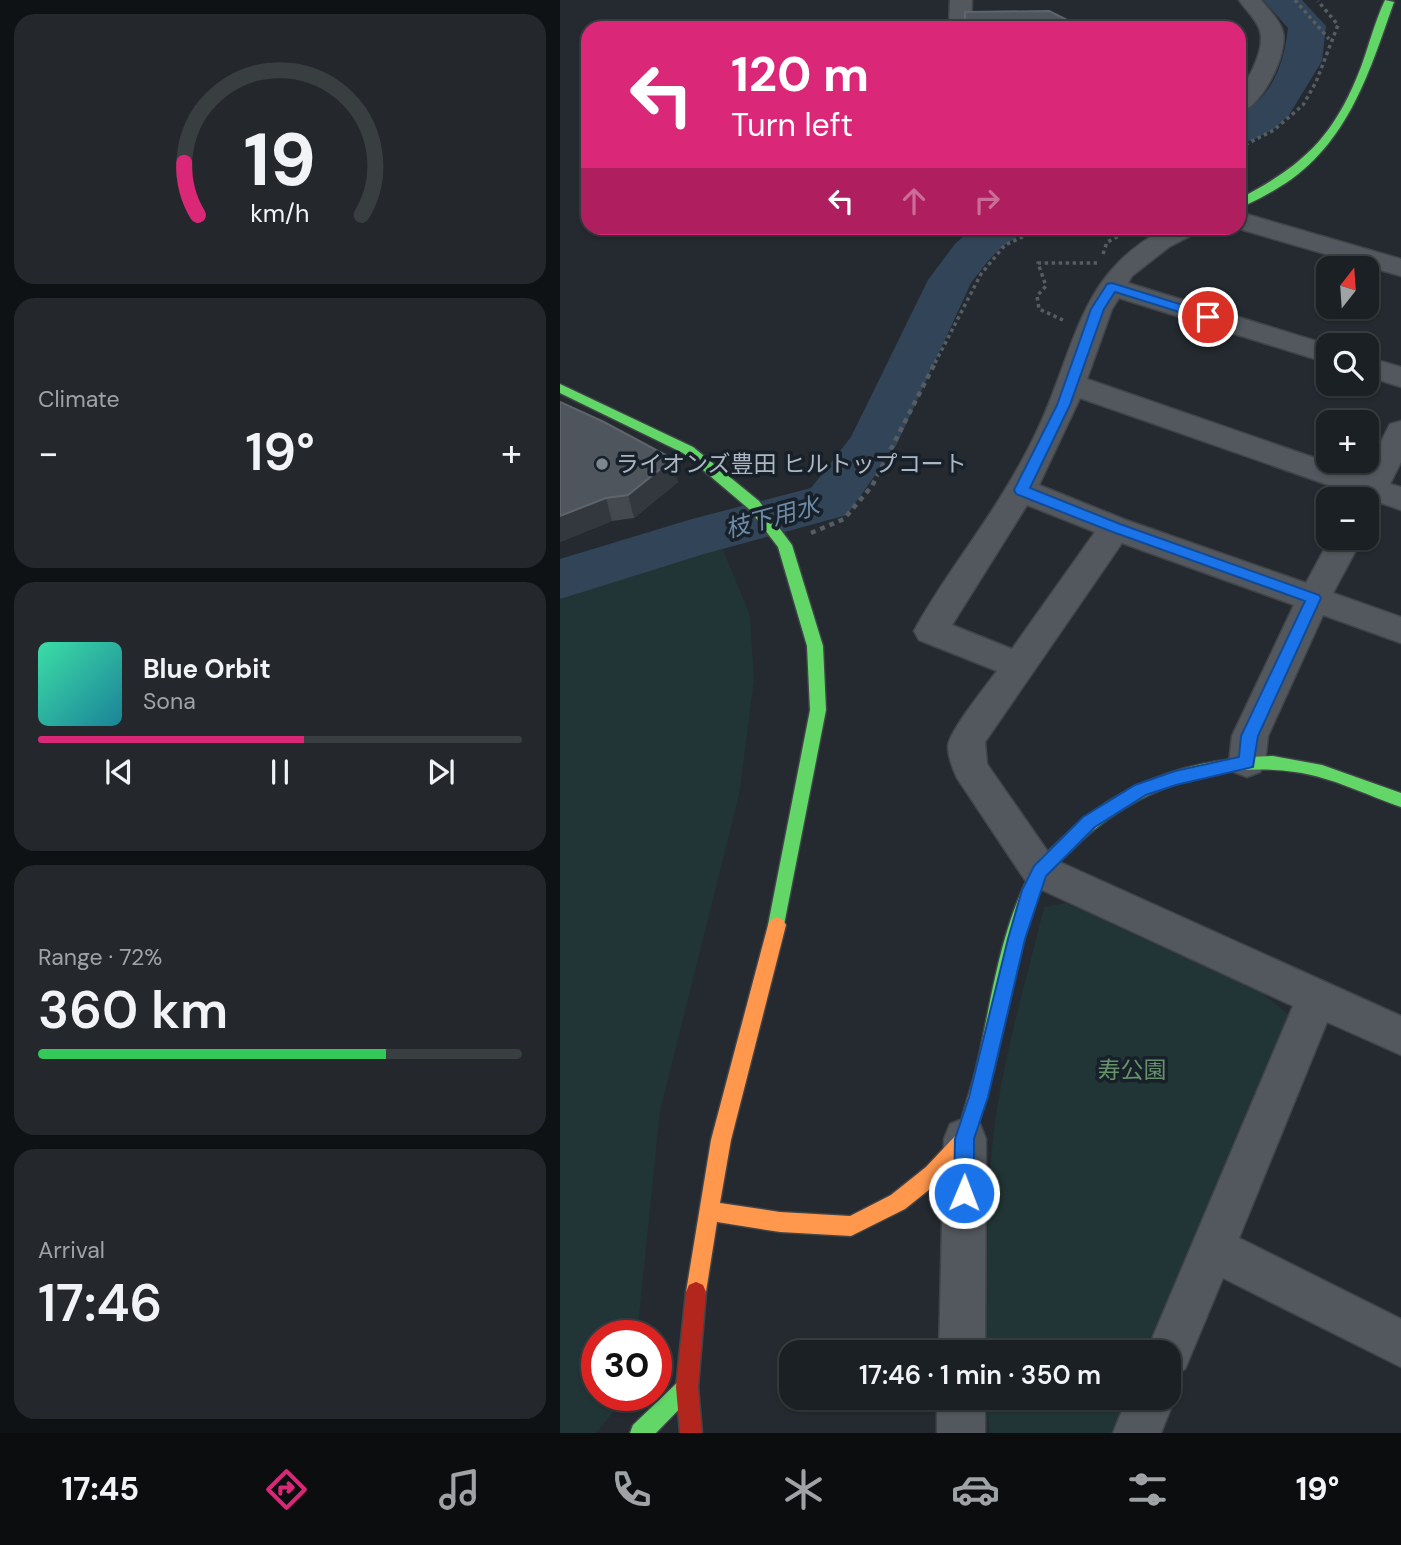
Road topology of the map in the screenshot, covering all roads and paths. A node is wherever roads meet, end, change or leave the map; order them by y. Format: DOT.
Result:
graph roads {
  1 [pos="961,0"];
  2 [pos="1250,0"];
  3 [pos="1295,0"];
  4 [pos="1318,1"];
  5 [pos="1390,2"];
  6 [pos="960,21"];
  7 [pos="1329,39"];
  8 [pos="1246,98"];
  9 [pos="1246,145"];
  10 [pos="1246,200"];
  11 [pos="1246,222"];
  12 [pos="1027,235"];
  13 [pos="1122,235"];
  14 [pos="1172,235"];
  15 [pos="1401,268"];
  16 [pos="1112,287"];
  17 [pos="1091,328"];
  18 [pos="1316,350"];
  19 [pos="1379,370"];
  20 [pos="1401,377"];
  21 [pos="1071,384"];
  22 [pos="560,388"];
  23 [pos="1401,431"];
  24 [pos="1021,490"];
  25 [pos="1380,496"];
  26 [pos="1115,528"];
  27 [pos="785,545"];
  28 [pos="1340,550"];
  29 [pos="1314,598"];
  30 [pos="1401,630"];
  31 [pos="1020,666"];
  32 [pos="1247,762"];
  33 [pos="1401,800"];
  34 [pos="1040,871"];
  35 [pos="1316,999"];
  36 [pos="1401,1036"];
  37 [pos="965,1139"];
  38 [pos="708,1211"];
  39 [pos="1212,1248"];
  40 [pos="962,1340"];
  41 [pos="1174,1340"];
  42 [pos="1401,1344"];
  43 [pos="687,1387"];
  44 [pos="961,1410"];
  45 [pos="1146,1410"];
  46 [pos="641,1433"];
  47 [pos="691,1433"];
  48 [pos="961,1433"];
  49 [pos="1137,1433"];
  1 -- 6 [label="street"];
  2 -- 8 [label="street"];
  3 -- 7 [label="path"];
  4 -- 7 [label="path"];
  5 -- 10 [label="street"];
  7 -- 9 [label="path"];
  11 -- 15 [label="street"];
  12 -- 27 [label="path"];
  13 -- 17 [label="path"];
  14 -- 16 [label="street"];
  16 -- 17 [label="street"];
  16 -- 18 [label="street"];
  17 -- 21 [label="street"];
  19 -- 20 [label="street"];
  21 -- 24 [label="street"];
  21 -- 25 [label="street"];
  22 -- 27 [label="street"];
  23 -- 25 [label="street"];
  24 -- 26 [label="street"];
  24 -- 31 [label="street"];
  26 -- 29 [label="street"];
  26 -- 31 [label="street"];
  27 -- 38 [label="street"];
  28 -- 29 [label="street"];
  29 -- 30 [label="street"];
  29 -- 32 [label="street"];
  31 -- 34 [label="street"];
  32 -- 33 [label="street"];
  32 -- 34 [label="street"];
  34 -- 35 [label="street"];
  34 -- 37 [label="street"];
  35 -- 36 [label="street"];
  35 -- 39 [label="street"];
  37 -- 38 [label="street"];
  37 -- 40 [label="street"];
  38 -- 43 [label="street"];
  39 -- 41 [label="street"];
  39 -- 42 [label="street"];
  43 -- 46 [label="street"];
  43 -- 47 [label="street"];
  44 -- 48 [label="street"];
  45 -- 49 [label="street"];
}
